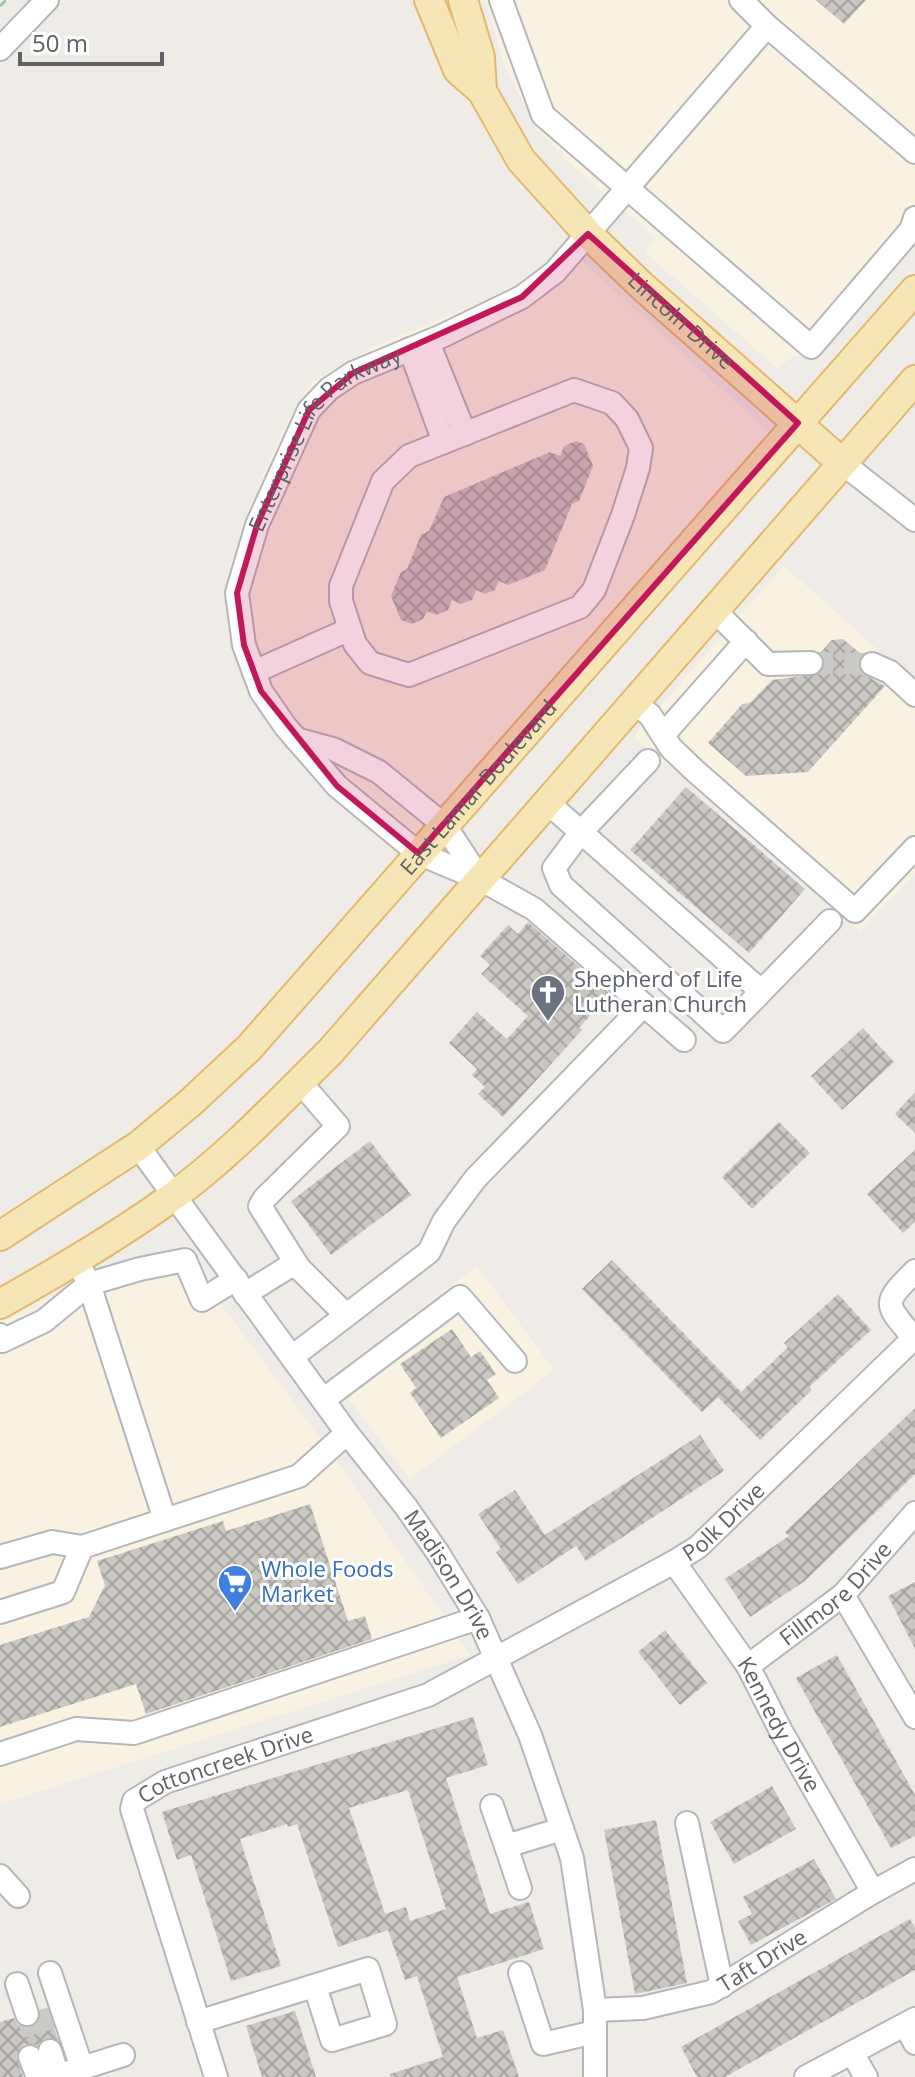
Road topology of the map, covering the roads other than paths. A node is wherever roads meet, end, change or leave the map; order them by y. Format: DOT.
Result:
graph roads {
  1 [pos="47,0"];
  2 [pos="429,0"];
  3 [pos="463,0"];
  4 [pos="501,0"];
  5 [pos="741,0"];
  6 [pos="767,26"];
  7 [pos="0,49"];
  8 [pos="482,91"];
  9 [pos="915,152"];
  10 [pos="627,189"];
  11 [pos="915,218"];
  12 [pos="588,234"];
  13 [pos="915,290"];
  14 [pos="419,346"];
  15 [pos="915,380"];
  16 [pos="798,423"];
  17 [pos="455,438"];
  18 [pos="841,462"];
  19 [pos="915,520"];
  20 [pos="715,611"];
  21 [pos="350,629"];
  22 [pos="746,641"];
  23 [pos="811,663"];
  24 [pos="872,664"];
  25 [pos="254,672"];
  26 [pos="915,695"];
  27 [pos="634,703"];
  28 [pos="663,735"];
  29 [pos="296,739"];
  30 [pos="648,761"];
  31 [pos="548,803"];
  32 [pos="445,826"];
  33 [pos="581,832"];
  34 [pos="915,848"];
  35 [pos="418,853"];
  36 [pos="480,879"];
  37 [pos="561,885"];
  38 [pos="539,913"];
  39 [pos="830,921"];
  40 [pos="761,991"];
  41 [pos="644,1005"];
  42 [pos="684,1040"];
  43 [pos="300,1082"];
  44 [pos="138,1146"];
  45 [pos="174,1196"];
  46 [pos="0,1236"];
  47 [pos="299,1268"];
  48 [pos="915,1271"];
  49 [pos="84,1272"];
  50 [pos="240,1286"];
  51 [pos="0,1304"];
  52 [pos="346,1315"];
  53 [pos="914,1337"];
  54 [pos="1,1339"];
  55 [pos="292,1357"];
  56 [pos="515,1361"];
  57 [pos="323,1400"];
  58 [pos="347,1433"];
  59 [pos="915,1513"];
  60 [pos="165,1520"];
  61 [pos="82,1547"];
  62 [pos="0,1557"];
  63 [pos="674,1562"];
  64 [pos="843,1595"];
  65 [pos="0,1612"];
  66 [pos="478,1618"];
  67 [pos="496,1660"];
  68 [pos="748,1666"];
  69 [pos="915,1717"];
  70 [pos="0,1754"];
  71 [pos="492,1806"];
  72 [pos="687,1823"];
  73 [pos="562,1829"];
  74 [pos="506,1846"];
  75 [pos="915,1869"];
  76 [pos="0,1876"];
  77 [pos="520,1888"];
  78 [pos="873,1892"];
  79 [pos="18,1896"];
  80 [pos="520,1973"];
  81 [pos="315,1986"];
  82 [pos="722,1986"];
  83 [pos="32,2013"];
  84 [pos="595,2021"];
  85 [pos="198,2022"];
  86 [pos="912,2029"];
  87 [pos="852,2053"];
  88 [pos="123,2055"];
  89 [pos="53,2066"];
  90 [pos="216,2077"];
  91 [pos="595,2077"];
  92 [pos="806,2077"];
  93 [pos="866,2077"];
  1 -- 7 [label="street"];
  2 -- 8 [label="main road, Lincoln Drive"];
  3 -- 8 [label="main road, Lincoln Drive"];
  4 -- 10 [label="street"];
  5 -- 6 [label="street"];
  6 -- 9 [label="street"];
  6 -- 10 [label="street, Enterprise Life Parkway"];
  8 -- 12 [label="main road, Lincoln Drive"];
  10 -- 11 [label="street"];
  10 -- 12 [label="street, Enterprise Life Parkway"];
  12 -- 14 [label="street, Enterprise Life Parkway"];
  12 -- 16 [label="main road, Lincoln Drive"];
  13 -- 16 [label="main road, East Lamar Boulevard"];
  14 -- 17 [label="street"];
  14 -- 25 [label="street, Enterprise Life Parkway"];
  15 -- 18 [label="main road"];
  16 -- 18 [label="main road, Lincoln Drive"];
  16 -- 32 [label="main road, East Lamar Boulevard"];
  17 -- 21 [label="street"];
  17 -- 21 [label="street"];
  18 -- 19 [label="street, Lincoln Drive"];
  18 -- 20 [label="main road"];
  20 -- 22 [label="street"];
  20 -- 27 [label="main road"];
  21 -- 25 [label="street"];
  22 -- 23 [label="street"];
  22 -- 28 [label="street"];
  24 -- 26 [label="street"];
  25 -- 29 [label="street, Enterprise Life Parkway"];
  27 -- 28 [label="street"];
  27 -- 31 [label="main road"];
  28 -- 34 [label="street"];
  29 -- 32 [label="street"];
  29 -- 35 [label="street, Enterprise Life Parkway"];
  30 -- 33 [label="street"];
  31 -- 33 [label="street"];
  31 -- 36 [label="main road"];
  32 -- 35 [label="main road, East Lamar Boulevard"];
  32 -- 36 [label="street"];
  33 -- 37 [label="street"];
  33 -- 40 [label="street"];
  35 -- 36 [label="street, Enterprise Life Parkway"];
  35 -- 44 [label="main road, East Lamar Boulevard"];
  36 -- 38 [label="street, Enterprise Life Parkway"];
  36 -- 43 [label="main road"];
  37 -- 38 [label="street"];
  37 -- 40 [label="street"];
  38 -- 41 [label="street, Enterprise Life Parkway"];
  39 -- 40 [label="street"];
  41 -- 42 [label="street, Enterprise Life Parkway"];
  41 -- 52 [label="street"];
  43 -- 45 [label="main road"];
  43 -- 47 [label="street"];
  44 -- 45 [label="street, Madison Drive"];
  44 -- 46 [label="main road, East Lamar Boulevard"];
  45 -- 49 [label="main road"];
  45 -- 50 [label="street, Madison Drive"];
  47 -- 50 [label="street"];
  47 -- 52 [label="street"];
  48 -- 53 [label="street"];
  49 -- 50 [label="street"];
  49 -- 51 [label="main road"];
  49 -- 54 [label="street"];
  49 -- 60 [label="street"];
  50 -- 55 [label="street, Madison Drive"];
  52 -- 55 [label="street"];
  53 -- 63 [label="street, Polk Drive"];
  55 -- 57 [label="street, Madison Drive"];
  56 -- 57 [label="street"];
  57 -- 58 [label="street, Madison Drive"];
  58 -- 60 [label="street"];
  58 -- 66 [label="street, Madison Drive"];
  59 -- 64 [label="street, Fillmore Drive"];
  60 -- 61 [label="street"];
  61 -- 62 [label="street"];
  61 -- 65 [label="street"];
  63 -- 67 [label="street, Polk Drive"];
  63 -- 68 [label="street, Kennedy Drive"];
  64 -- 68 [label="street, Fillmore Drive"];
  64 -- 69 [label="street"];
  66 -- 67 [label="street, Madison Drive"];
  66 -- 70 [label="street"];
  67 -- 73 [label="street, Madison Drive"];
  67 -- 85 [label="street, Cottoncreek Drive"];
  68 -- 78 [label="street, Kennedy Drive"];
  71 -- 74 [label="street"];
  72 -- 82 [label="street"];
  73 -- 74 [label="street"];
  73 -- 84 [label="street, Madison Drive"];
  74 -- 77 [label="street"];
  75 -- 78 [label="street, Taft Drive"];
  76 -- 79 [label="street"];
  78 -- 82 [label="street, Taft Drive"];
  80 -- 84 [label="street, Taft Drive"];
  81 -- 85 [label="street"];
  82 -- 84 [label="street, Taft Drive"];
  83 -- 89 [label="street"];
  84 -- 91 [label="street, Madison Drive"];
  85 -- 90 [label="street, Cottoncreek Drive"];
  86 -- 87 [label="street"];
  87 -- 92 [label="street"];
  87 -- 93 [label="street"];
  88 -- 89 [label="street"];
}
